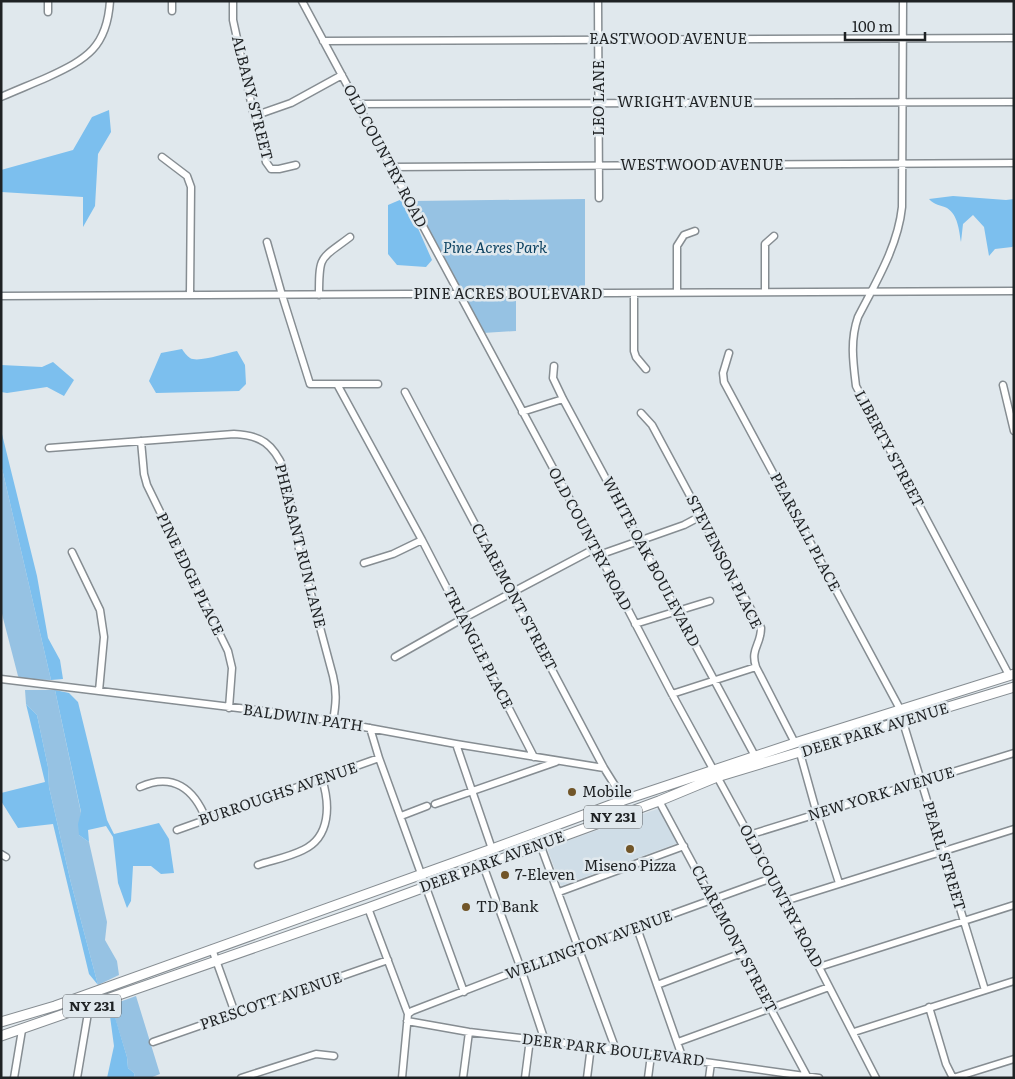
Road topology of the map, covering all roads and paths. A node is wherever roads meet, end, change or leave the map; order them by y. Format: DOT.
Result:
graph roads {
  1 [pos="48,1"];
  2 [pos="110,1"];
  3 [pos="172,1"];
  4 [pos="233,1"];
  5 [pos="302,1"];
  6 [pos="598,1"];
  7 [pos="903,1"];
  8 [pos="172,11"];
  9 [pos="48,12"];
  10 [pos="1014,38"];
  11 [pos="598,39"];
  12 [pos="902,39"];
  13 [pos="323,41"];
  14 [pos="342,76"];
  15 [pos="1,97"];
  16 [pos="599,102"];
  17 [pos="902,102"];
  18 [pos="1014,102"];
  19 [pos="357,104"];
  20 [pos="254,116"];
  21 [pos="162,157"];
  22 [pos="1014,164"];
  23 [pos="296,165"];
  24 [pos="902,165"];
  25 [pos="390,166"];
  26 [pos="598,166"];
  27 [pos="599,198"];
  28 [pos="695,231"];
  29 [pos="774,236"];
  30 [pos="350,237"];
  31 [pos="267,242"];
  32 [pos="1014,291"];
  33 [pos="677,292"];
  34 [pos="764,292"];
  35 [pos="871,292"];
  36 [pos="634,293"];
  37 [pos="460,294"];
  38 [pos="190,295"];
  39 [pos="282,295"];
  40 [pos="319,295"];
  41 [pos="1,296"];
  42 [pos="729,353"];
  43 [pos="554,366"];
  44 [pos="646,369"];
  45 [pos="337,384"];
  46 [pos="378,384"];
  47 [pos="1003,385"];
  48 [pos="405,392"];
  49 [pos="563,399"];
  50 [pos="522,412"];
  51 [pos="641,412"];
  52 [pos="1012,416"];
  53 [pos="1014,431"];
  54 [pos="141,441"];
  55 [pos="50,448"];
  56 [pos="701,516"];
  57 [pos="422,540"];
  58 [pos="639,541"];
  59 [pos="596,548"];
  60 [pos="72,552"];
  61 [pos="599,555"];
  62 [pos="364,563"];
  63 [pos="511,592"];
  64 [pos="710,601"];
  65 [pos="678,612"];
  66 [pos="462,619"];
  67 [pos="635,624"];
  68 [pos="395,657"];
  69 [pos="756,667"];
  70 [pos="1012,675"];
  71 [pos="1,679"];
  72 [pos="715,681"];
  73 [pos="1013,689"];
  74 [pos="99,691"];
  75 [pos="672,694"];
  76 [pos="229,708"];
  77 [pos="900,709"];
  78 [pos="333,720"];
  79 [pos="903,722"];
  80 [pos="370,728"];
  81 [pos="795,743"];
  82 [pos="456,744"];
  83 [pos="800,753"];
  84 [pos="1014,753"];
  85 [pos="755,756"];
  86 [pos="534,757"];
  87 [pos="380,758"];
  88 [pos="557,761"];
  89 [pos="604,768"];
  90 [pos="715,773"];
  91 [pos="322,779"];
  92 [pos="921,781"];
  93 [pos="140,786"];
  94 [pos="472,791"];
  95 [pos="624,800"];
  96 [pos="659,800"];
  97 [pos="435,804"];
  98 [pos="427,806"];
  99 [pos="817,814"];
  100 [pos="401,816"];
  101 [pos="206,820"];
  102 [pos="1014,829"];
  103 [pos="177,830"];
  104 [pos="749,835"];
  105 [pos="540,844"];
  106 [pos="684,846"];
  107 [pos="492,849"];
  108 [pos="943,851"];
  109 [pos="483,864"];
  110 [pos="258,865"];
  111 [pos="422,874"];
  112 [pos="772,878"];
  113 [pos="839,884"];
  114 [pos="426,886"];
  115 [pos="559,892"];
  116 [pos="713,900"];
  117 [pos="785,901"];
  118 [pos="1014,905"];
  119 [pos="368,908"];
  120 [pos="963,921"];
  121 [pos="637,928"];
  122 [pos="579,948"];
  123 [pos="212,949"];
  124 [pos="742,954"];
  125 [pos="216,960"];
  126 [pos="388,960"];
  127 [pos="819,967"];
  128 [pos="521,969"];
  129 [pos="1014,981"];
  130 [pos="657,985"];
  131 [pos="829,987"];
  132 [pos="985,990"];
  133 [pos="464,992"];
  134 [pos="89,1007"];
  135 [pos="770,1007"];
  136 [pos="929,1007"];
  137 [pos="235,1013"];
  138 [pos="408,1018"];
  139 [pos="1,1022"];
  140 [pos="22,1030"];
  141 [pos="469,1032"];
  142 [pos="854,1032"];
  143 [pos="1,1036"];
  144 [pos="530,1040"];
  145 [pos="153,1042"];
  146 [pos="545,1042"];
  147 [pos="678,1042"];
  148 [pos="591,1046"];
  149 [pos="616,1050"];
  150 [pos="651,1055"];
  151 [pos="334,1056"];
  152 [pos="684,1059"];
  153 [pos="1014,1059"];
  154 [pos="711,1063"];
  155 [pos="259,1075"];
  156 [pos="771,1075"];
  157 [pos="808,1077"];
  158 [pos="14,1078"];
  159 [pos="77,1078"];
  160 [pos="241,1078"];
  161 [pos="402,1078"];
  162 [pos="463,1078"];
  163 [pos="525,1078"];
  164 [pos="587,1078"];
  165 [pos="648,1078"];
  166 [pos="709,1078"];
  167 [pos="819,1078"];
  168 [pos="876,1078"];
  169 [pos="953,1078"];
  1 -- 9 [label="street"];
  2 -- 15 [label="street"];
  3 -- 8 [label="street"];
  4 -- 20 [label="street, ALBANY STREET"];
  5 -- 13 [label="street, OLD COUNTRY ROAD"];
  6 -- 11 [label="street, LEO LANE"];
  7 -- 12 [label="street, LIBERTY STREET"];
  10 -- 12 [label="street, EASTWOOD AVENUE"];
  11 -- 12 [label="street, EASTWOOD AVENUE"];
  11 -- 13 [label="street, EASTWOOD AVENUE"];
  11 -- 16 [label="street, LEO LANE"];
  12 -- 17 [label="street, LIBERTY STREET"];
  13 -- 14 [label="street, OLD COUNTRY ROAD"];
  14 -- 19 [label="street, OLD COUNTRY ROAD"];
  14 -- 20 [label="street"];
  16 -- 17 [label="street, WRIGHT AVENUE"];
  16 -- 19 [label="street, WRIGHT AVENUE"];
  16 -- 26 [label="street, LEO LANE"];
  17 -- 18 [label="street, WRIGHT AVENUE"];
  17 -- 24 [label="street, LIBERTY STREET"];
  19 -- 25 [label="street, OLD COUNTRY ROAD"];
  20 -- 23 [label="street, ALBANY STREET"];
  21 -- 38 [label="street"];
  22 -- 24 [label="street, WESTWOOD AVENUE"];
  24 -- 26 [label="street, WESTWOOD AVENUE"];
  24 -- 35 [label="street, LIBERTY STREET"];
  25 -- 26 [label="street, WESTWOOD AVENUE"];
  25 -- 37 [label="street, OLD COUNTRY ROAD"];
  26 -- 27 [label="street, LEO LANE"];
  28 -- 33 [label="street"];
  29 -- 34 [label="street"];
  30 -- 40 [label="street"];
  31 -- 39 [label="street"];
  32 -- 35 [label="street, PINE ACRES BOULEVARD"];
  33 -- 34 [label="street, PINE ACRES BOULEVARD"];
  33 -- 36 [label="street, PINE ACRES BOULEVARD"];
  34 -- 35 [label="street, PINE ACRES BOULEVARD"];
  35 -- 70 [label="street, LIBERTY STREET"];
  36 -- 37 [label="street, PINE ACRES BOULEVARD"];
  36 -- 44 [label="street"];
  37 -- 40 [label="street, PINE ACRES BOULEVARD"];
  37 -- 50 [label="street, OLD COUNTRY ROAD"];
  38 -- 39 [label="street, PINE ACRES BOULEVARD"];
  38 -- 41 [label="street, PINE ACRES BOULEVARD"];
  39 -- 40 [label="street, PINE ACRES BOULEVARD"];
  39 -- 45 [label="street"];
  42 -- 77 [label="street, PEARSALL PLACE"];
  43 -- 49 [label="street, WHITE OAK BOULEVARD"];
  45 -- 46 [label="street"];
  45 -- 57 [label="street, TRIANGLE PLACE"];
  47 -- 52 [label="street"];
  48 -- 63 [label="street, CLAREMONT STREET"];
  49 -- 50 [label="street"];
  49 -- 58 [label="street, WHITE OAK BOULEVARD"];
  50 -- 59 [label="street, OLD COUNTRY ROAD"];
  51 -- 56 [label="street, STEVENSON PLACE"];
  52 -- 53 [label="street"];
  54 -- 55 [label="street, PHEASANT RUN LANE"];
  54 -- 76 [label="street, PINE EDGE PLACE"];
  54 -- 78 [label="street, PHEASANT RUN LANE"];
  56 -- 58 [label="street"];
  56 -- 69 [label="street, STEVENSON PLACE"];
  57 -- 62 [label="street"];
  57 -- 66 [label="street, TRIANGLE PLACE"];
  58 -- 61 [label="street"];
  58 -- 65 [label="street, WHITE OAK BOULEVARD"];
  59 -- 61 [label="street, OLD COUNTRY ROAD"];
  59 -- 63 [label="street"];
  60 -- 74 [label="street"];
  61 -- 67 [label="street, OLD COUNTRY ROAD"];
  63 -- 66 [label="street"];
  63 -- 89 [label="street, CLAREMONT STREET"];
  64 -- 65 [label="street"];
  65 -- 67 [label="street"];
  65 -- 72 [label="street, WHITE OAK BOULEVARD"];
  66 -- 68 [label="street"];
  66 -- 86 [label="street, TRIANGLE PLACE"];
  67 -- 75 [label="street, OLD COUNTRY ROAD"];
  69 -- 72 [label="street"];
  69 -- 81 [label="street"];
  70 -- 77 [label="main road, DEER PARK AVENUE / NY 231"];
  71 -- 74 [label="street, BALDWIN PATH"];
  72 -- 75 [label="street"];
  72 -- 85 [label="street, WHITE OAK BOULEVARD"];
  73 -- 79 [label="main road, DEER PARK AVENUE / NY 231"];
  74 -- 76 [label="street, BALDWIN PATH"];
  75 -- 90 [label="street, OLD COUNTRY ROAD"];
  76 -- 78 [label="street, BALDWIN PATH"];
  77 -- 81 [label="main road, DEER PARK AVENUE / NY 231"];
  78 -- 80 [label="street, BALDWIN PATH"];
  79 -- 83 [label="main road, DEER PARK AVENUE / NY 231"];
  79 -- 92 [label="street, PEARL STREET"];
  80 -- 82 [label="street, BALDWIN PATH"];
  80 -- 87 [label="street"];
  81 -- 85 [label="main road, DEER PARK AVENUE / NY 231"];
  82 -- 86 [label="street, BALDWIN PATH"];
  82 -- 94 [label="street"];
  83 -- 90 [label="main road, DEER PARK AVENUE / NY 231"];
  83 -- 99 [label="street"];
  84 -- 92 [label="street, NEW YORK AVENUE"];
  85 -- 90 [label="main road, DEER PARK AVENUE / NY 231"];
  86 -- 88 [label="street, BALDWIN PATH"];
  87 -- 91 [label="street, BURROUGHS AVENUE"];
  87 -- 100 [label="street"];
  88 -- 89 [label="street, BALDWIN PATH"];
  88 -- 94 [label="street"];
  89 -- 95 [label="street, CLAREMONT STREET"];
  90 -- 95 [label="main road, DEER PARK AVENUE / NY 231"];
  90 -- 96 [label="main road, DEER PARK AVENUE / NY 231"];
  90 -- 104 [label="street, OLD COUNTRY ROAD"];
  91 -- 101 [label="street, BURROUGHS AVENUE"];
  91 -- 110 [label="street"];
  92 -- 99 [label="street, NEW YORK AVENUE"];
  92 -- 108 [label="street, PEARL STREET"];
  93 -- 101 [label="street"];
  94 -- 97 [label="street"];
  94 -- 107 [label="street"];
  95 -- 107 [label="main road, DEER PARK AVENUE / NY 231"];
  96 -- 105 [label="main road, DEER PARK AVENUE / NY 231"];
  96 -- 106 [label="street, CLAREMONT STREET"];
  98 -- 100 [label="street"];
  99 -- 104 [label="street, NEW YORK AVENUE"];
  99 -- 113 [label="street"];
  100 -- 111 [label="street"];
  101 -- 103 [label="street, BURROUGHS AVENUE"];
  102 -- 108 [label="street"];
  104 -- 112 [label="street, OLD COUNTRY ROAD"];
  105 -- 109 [label="main road, DEER PARK AVENUE / NY 231"];
  105 -- 115 [label="street"];
  106 -- 115 [label="street"];
  106 -- 116 [label="street, CLAREMONT STREET"];
  107 -- 111 [label="main road, DEER PARK AVENUE / NY 231"];
  108 -- 113 [label="street"];
  108 -- 120 [label="street, PEARL STREET"];
  109 -- 114 [label="main road, DEER PARK AVENUE / NY 231"];
  109 -- 128 [label="street"];
  111 -- 114 [label="street"];
  111 -- 123 [label="main road, DEER PARK AVENUE / NY 231"];
  112 -- 116 [label="street, WELLINGTON AVENUE"];
  112 -- 117 [label="street, OLD COUNTRY ROAD"];
  113 -- 117 [label="street"];
  114 -- 119 [label="main road, DEER PARK AVENUE / NY 231"];
  114 -- 133 [label="street"];
  115 -- 122 [label="street"];
  116 -- 121 [label="street, WELLINGTON AVENUE"];
  116 -- 124 [label="street, CLAREMONT STREET"];
  117 -- 127 [label="street, OLD COUNTRY ROAD"];
  118 -- 120 [label="street"];
  119 -- 125 [label="main road, DEER PARK AVENUE / NY 231"];
  119 -- 126 [label="street"];
  120 -- 127 [label="street"];
  120 -- 132 [label="street, PEARL STREET"];
  121 -- 122 [label="street, WELLINGTON AVENUE"];
  121 -- 130 [label="street"];
  122 -- 128 [label="street, WELLINGTON AVENUE"];
  122 -- 149 [label="street"];
  123 -- 125 [label="street"];
  123 -- 139 [label="main road, DEER PARK AVENUE / NY 231"];
  124 -- 130 [label="street"];
  124 -- 135 [label="street, CLAREMONT STREET"];
  125 -- 134 [label="main road, DEER PARK AVENUE / NY 231"];
  125 -- 137 [label="street"];
  126 -- 137 [label="street, PRESCOTT AVENUE"];
  126 -- 138 [label="street"];
  127 -- 131 [label="street, OLD COUNTRY ROAD"];
  128 -- 133 [label="street, WELLINGTON AVENUE"];
  128 -- 146 [label="street"];
  129 -- 132 [label="street"];
  130 -- 147 [label="street"];
  131 -- 135 [label="street"];
  131 -- 142 [label="street, OLD COUNTRY ROAD"];
  132 -- 136 [label="street"];
  133 -- 138 [label="street, WELLINGTON AVENUE"];
  134 -- 140 [label="main road, DEER PARK AVENUE / NY 231"];
  134 -- 159 [label="street"];
  135 -- 147 [label="street"];
  135 -- 157 [label="street, CLAREMONT STREET"];
  136 -- 142 [label="street"];
  136 -- 169 [label="street"];
  137 -- 145 [label="street, PRESCOTT AVENUE"];
  138 -- 141 [label="street, DEER PARK BOULEVARD"];
  138 -- 161 [label="street"];
  140 -- 143 [label="main road, DEER PARK AVENUE / NY 231"];
  140 -- 158 [label="street"];
  141 -- 144 [label="street, DEER PARK BOULEVARD"];
  141 -- 162 [label="street"];
  142 -- 168 [label="street, OLD COUNTRY ROAD"];
  144 -- 146 [label="street, DEER PARK BOULEVARD"];
  144 -- 163 [label="street"];
  146 -- 148 [label="street, DEER PARK BOULEVARD"];
  147 -- 152 [label="street"];
  148 -- 149 [label="street, DEER PARK BOULEVARD"];
  148 -- 164 [label="street"];
  149 -- 150 [label="street, DEER PARK BOULEVARD"];
  150 -- 152 [label="street, DEER PARK BOULEVARD"];
  150 -- 165 [label="street"];
  151 -- 155 [label="street"];
  152 -- 154 [label="street, DEER PARK BOULEVARD"];
  153 -- 169 [label="street"];
  154 -- 156 [label="street, DEER PARK BOULEVARD"];
  154 -- 166 [label="street"];
  155 -- 160 [label="street"];
  156 -- 157 [label="street, DEER PARK BOULEVARD"];
  157 -- 167 [label="street, DEER PARK BOULEVARD"];
}
